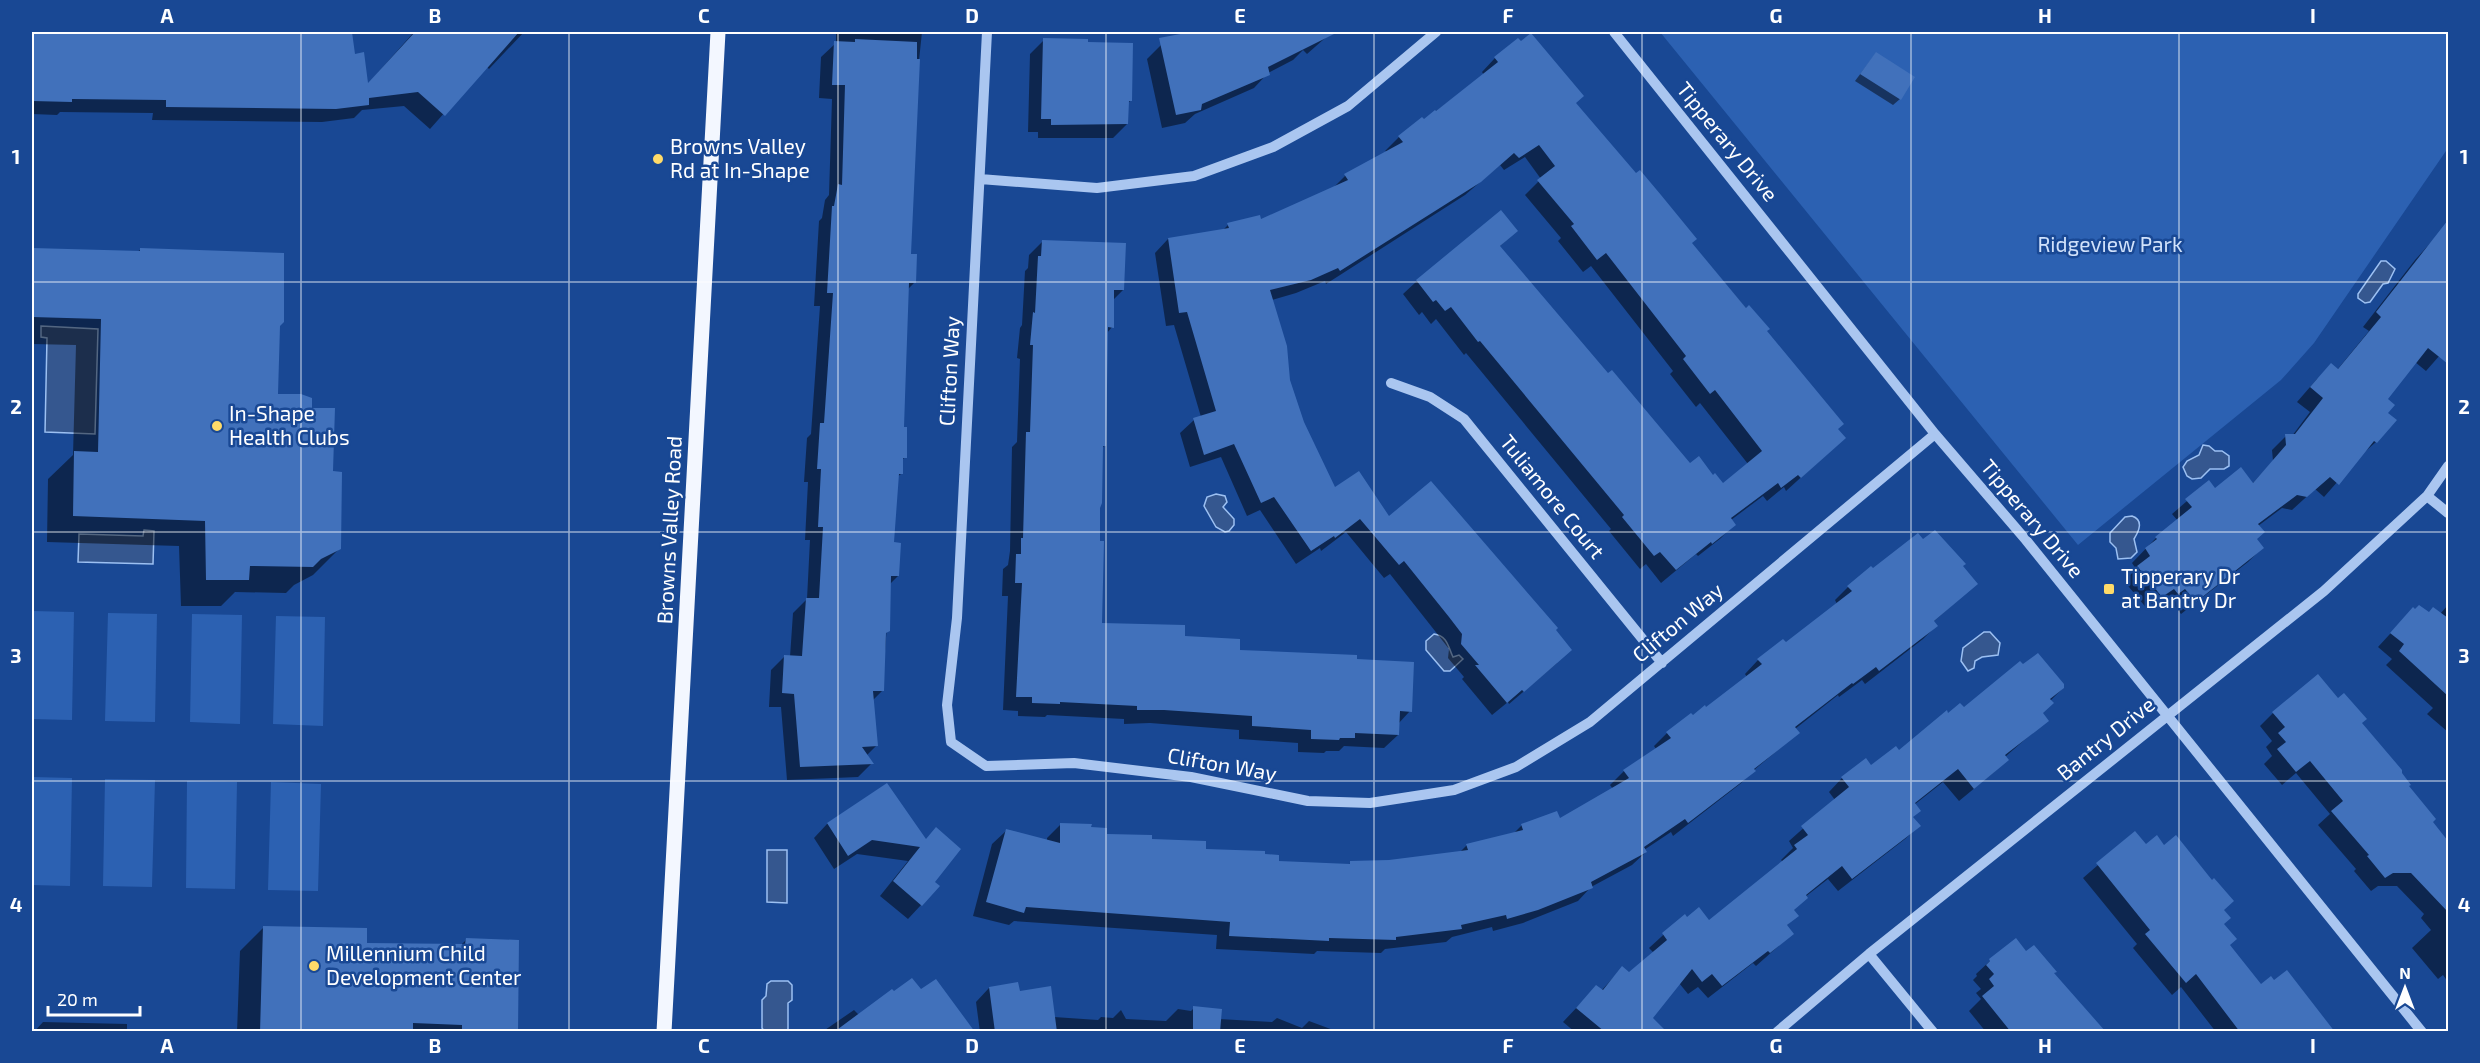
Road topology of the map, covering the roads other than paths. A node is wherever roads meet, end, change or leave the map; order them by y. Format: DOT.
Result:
graph roads {
  1 [pos="717,32"];
  2 [pos="987,32"];
  3 [pos="1436,32"];
  4 [pos="1614,32"];
  5 [pos="980,179"];
  6 [pos="1391,382"];
  7 [pos="1935,434"];
  8 [pos="2448,466"];
  9 [pos="2427,496"];
  10 [pos="2448,513"];
  11 [pos="1662,663"];
  12 [pos="2167,715"];
  13 [pos="1869,954"];
  14 [pos="664,1032"];
  15 [pos="1777,1032"];
  16 [pos="1933,1032"];
  17 [pos="2422,1032"];
  1 -- 14 [label="main road, Browns Valley Road"];
  2 -- 5 [label="street"];
  3 -- 5 [label="street"];
  4 -- 7 [label="street, Tipperary Drive"];
  5 -- 11 [label="street, Clifton Way"];
  6 -- 11 [label="street, Tuliamore Court"];
  7 -- 11 [label="street, Clifton Way"];
  7 -- 12 [label="street, Tipperary Drive"];
  8 -- 9 [label="street, Bantry Drive"];
  9 -- 10 [label="street"];
  9 -- 12 [label="street, Bantry Drive"];
  12 -- 13 [label="street, Bantry Drive"];
  12 -- 17 [label="street, Tipperary Drive"];
  13 -- 15 [label="street, Bantry Drive"];
  13 -- 16 [label="street"];
}
